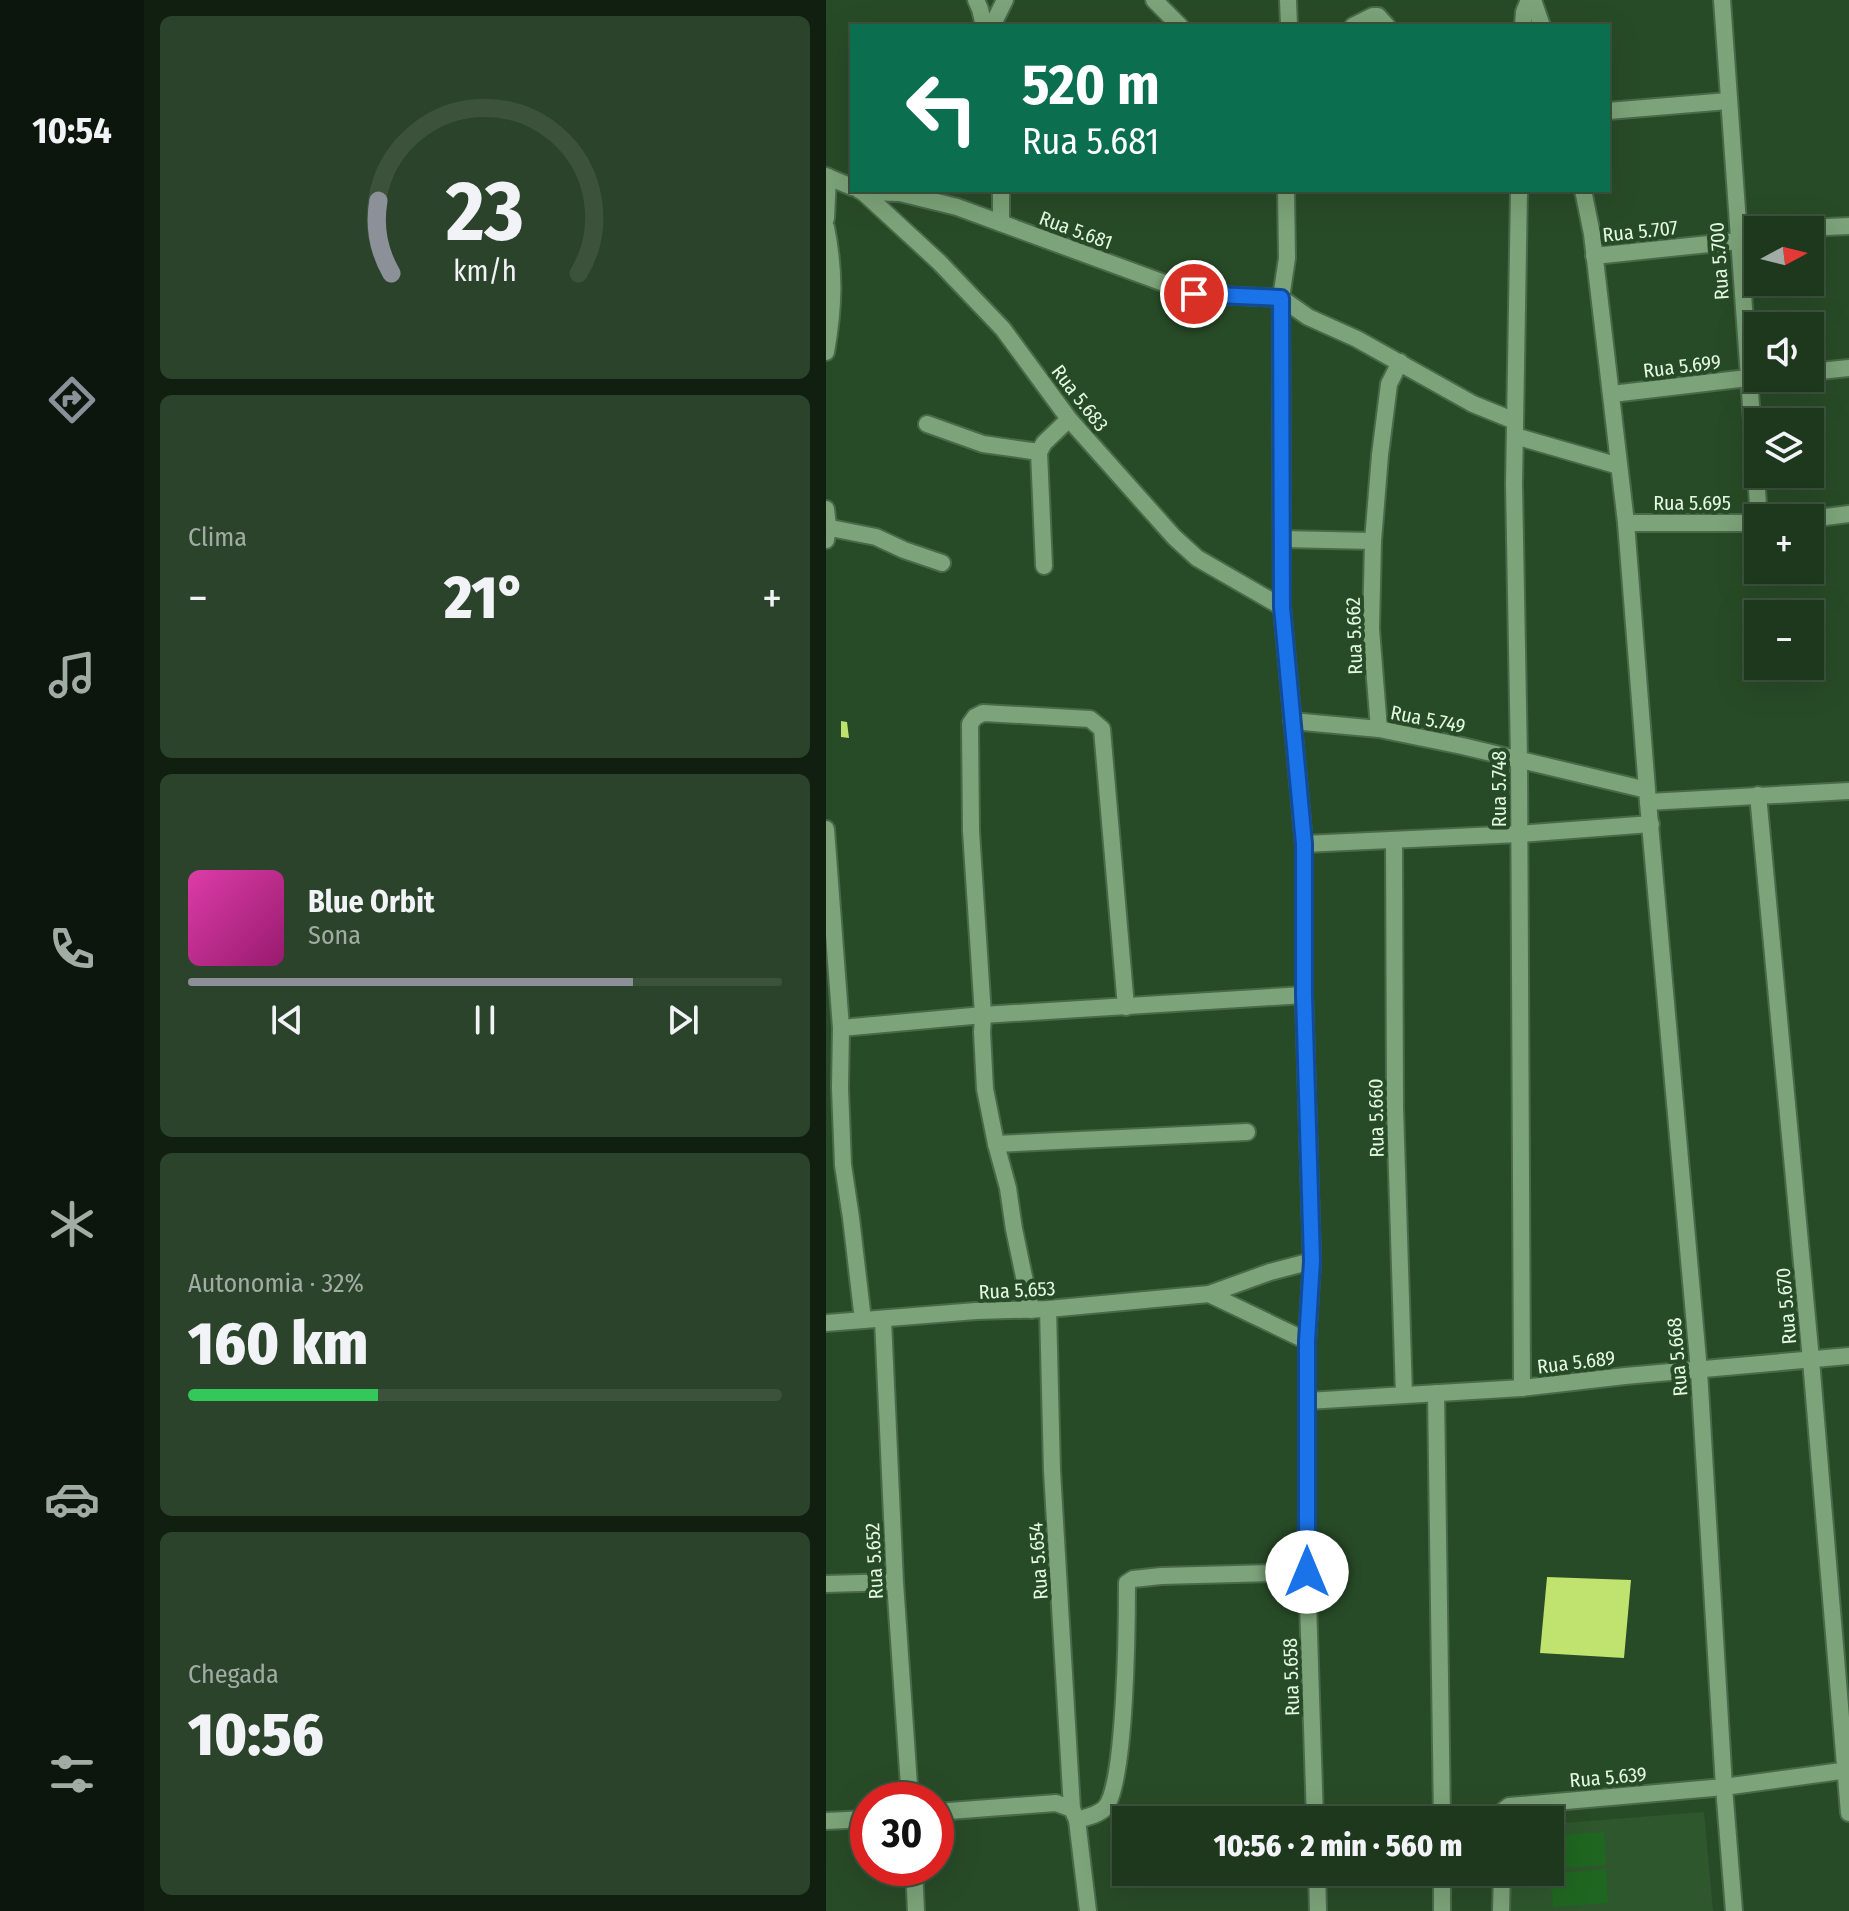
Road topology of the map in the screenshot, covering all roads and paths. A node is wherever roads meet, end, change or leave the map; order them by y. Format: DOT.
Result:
graph roads {
  1 [pos="976,0"];
  2 [pos="1005,0"];
  3 [pos="1154,0"];
  4 [pos="1288,0"];
  5 [pos="1722,0"];
  6 [pos="1525,8"];
  7 [pos="984,24"];
  8 [pos="993,24"];
  9 [pos="1178,24"];
  10 [pos="1289,24"];
  11 [pos="1357,24"];
  12 [pos="1385,24"];
  13 [pos="1540,24"];
  14 [pos="1728,101"];
  15 [pos="1610,111"];
  16 [pos="827,177"];
  17 [pos="850,187"];
  18 [pos="860,192"];
  19 [pos="903,192"];
  20 [pos="1001,192"];
  21 [pos="1286,192"];
  22 [pos="1519,192"];
  23 [pos="1583,192"];
  24 [pos="826,218"];
  25 [pos="1001,223"];
  26 [pos="1849,226"];
  27 [pos="826,227"];
  28 [pos="1824,227"];
  29 [pos="1744,234"];
  30 [pos="1738,236"];
  31 [pos="1594,256"];
  32 [pos="1281,298"];
  33 [pos="1746,312"];
  34 [pos="826,352"];
  35 [pos="1400,362"];
  36 [pos="1849,368"];
  37 [pos="1824,371"];
  38 [pos="1744,379"];
  39 [pos="1753,392"];
  40 [pos="1612,394"];
  41 [pos="1069,419"];
  42 [pos="927,424"];
  43 [pos="1515,428"];
  44 [pos="1039,452"];
  45 [pos="1619,466"];
  46 [pos="1757,504"];
  47 [pos="826,509"];
  48 [pos="1849,514"];
  49 [pos="1824,517"];
  50 [pos="1744,520"];
  51 [pos="1626,523"];
  52 [pos="827,531"];
  53 [pos="1282,539"];
  54 [pos="1373,541"];
  55 [pos="942,563"];
  56 [pos="1044,566"];
  57 [pos="1282,607"];
  58 [pos="1292,721"];
  59 [pos="1379,729"];
  60 [pos="1519,759"];
  61 [pos="1849,791"];
  62 [pos="1758,795"];
  63 [pos="1648,796"];
  64 [pos="1651,824"];
  65 [pos="826,829"];
  66 [pos="1519,834"];
  67 [pos="1394,841"];
  68 [pos="1304,844"];
  69 [pos="1304,995"];
  70 [pos="1126,1007"];
  71 [pos="983,1015"];
  72 [pos="841,1028"];
  73 [pos="1247,1132"];
  74 [pos="996,1144"];
  75 [pos="1312,1261"];
  76 [pos="1209,1294"];
  77 [pos="1048,1309"];
  78 [pos="1031,1310"];
  79 [pos="863,1320"];
  80 [pos="883,1320"];
  81 [pos="826,1323"];
  82 [pos="1307,1341"];
  83 [pos="1849,1356"];
  84 [pos="1811,1360"];
  85 [pos="1699,1371"];
  86 [pos="1522,1388"];
  87 [pos="1436,1393"];
  88 [pos="1404,1395"];
  89 [pos="1307,1401"];
  90 [pos="1307,1572"];
  91 [pos="895,1582"];
  92 [pos="826,1584"];
  93 [pos="1847,1770"];
  94 [pos="909,1782"];
  95 [pos="1724,1787"];
  96 [pos="1315,1806"];
  97 [pos="1442,1806"];
  98 [pos="1509,1806"];
  99 [pos="1068,1811"];
  100 [pos="954,1812"];
  101 [pos="1849,1813"];
  102 [pos="850,1820"];
  103 [pos="826,1821"];
  104 [pos="915,1886"];
  105 [pos="1317,1886"];
  106 [pos="1442,1886"];
  107 [pos="1502,1886"];
  108 [pos="916,1911"];
  109 [pos="1088,1911"];
  110 [pos="1318,1911"];
  111 [pos="1442,1911"];
  112 [pos="1501,1911"];
  113 [pos="1734,1911"];
  1 -- 7 [label="street"];
  2 -- 8 [label="street"];
  3 -- 9 [label="street"];
  4 -- 10 [label="street"];
  5 -- 14 [label="street, Rua 5.700"];
  6 -- 13 [label="street"];
  11 -- 12 [label="street"];
  14 -- 15 [label="street"];
  14 -- 30 [label="street, Rua 5.700"];
  16 -- 17 [label="street, Rua 5.681"];
  16 -- 24 [label="street"];
  18 -- 41 [label="street, Rua 5.683"];
  19 -- 25 [label="street, Rua 5.681"];
  20 -- 25 [label="street"];
  21 -- 32 [label="street, Rua 5.658"];
  22 -- 43 [label="street, Rua 5.748"];
  23 -- 31 [label="street"];
  25 -- 32 [label="street, Rua 5.681"];
  26 -- 28 [label="street, Rua 5.707"];
  27 -- 34 [label="street"];
  29 -- 30 [label="street, Rua 5.707"];
  30 -- 31 [label="street, Rua 5.707"];
  30 -- 33 [label="street, Rua 5.700"];
  31 -- 40 [label="street"];
  32 -- 35 [label="street"];
  32 -- 53 [label="street, Rua 5.658"];
  35 -- 43 [label="street"];
  35 -- 54 [label="street, Rua 5.662"];
  36 -- 37 [label="street"];
  38 -- 40 [label="street, Rua 5.699"];
  39 -- 46 [label="street, Rua 5.700"];
  40 -- 45 [label="street"];
  41 -- 44 [label="street"];
  41 -- 57 [label="street, Rua 5.683"];
  42 -- 44 [label="street"];
  43 -- 45 [label="street"];
  43 -- 60 [label="street, Rua 5.748"];
  44 -- 56 [label="street"];
  45 -- 51 [label="street"];
  47 -- 52 [label="street"];
  48 -- 49 [label="street"];
  50 -- 51 [label="street, Rua 5.695"];
  51 -- 63 [label="street"];
  52 -- 55 [label="street"];
  53 -- 54 [label="street"];
  53 -- 57 [label="street, Rua 5.658"];
  54 -- 59 [label="street, Rua 5.662"];
  57 -- 58 [label="street, Rua 5.658"];
  58 -- 59 [label="street, Rua 5.749"];
  58 -- 68 [label="street, Rua 5.658"];
  59 -- 60 [label="street, Rua 5.749"];
  60 -- 63 [label="street, Rua 5.749"];
  60 -- 66 [label="street, Rua 5.748"];
  61 -- 62 [label="street, Rua 5.749"];
  62 -- 63 [label="street, Rua 5.749"];
  62 -- 84 [label="street, Rua 5.670"];
  63 -- 64 [label="street, Rua 5.668"];
  64 -- 66 [label="street"];
  64 -- 85 [label="street, Rua 5.668"];
  65 -- 72 [label="street"];
  66 -- 67 [label="street"];
  66 -- 86 [label="street, Rua 5.748"];
  67 -- 68 [label="street"];
  67 -- 88 [label="street, Rua 5.660"];
  68 -- 69 [label="street, Rua 5.658"];
  69 -- 70 [label="street"];
  69 -- 75 [label="street, Rua 5.658"];
  70 -- 71 [label="street"];
  70 -- 71 [label="street"];
  71 -- 72 [label="street"];
  71 -- 74 [label="street"];
  72 -- 79 [label="street"];
  73 -- 74 [label="street"];
  74 -- 78 [label="street"];
  75 -- 76 [label="street, Rua 5.653"];
  75 -- 82 [label="street, Rua 5.658"];
  76 -- 77 [label="street, Rua 5.653"];
  76 -- 82 [label="street"];
  77 -- 78 [label="street, Rua 5.653"];
  77 -- 99 [label="street, Rua 5.654"];
  78 -- 80 [label="street, Rua 5.653"];
  79 -- 80 [label="street, Rua 5.653"];
  79 -- 81 [label="street, Rua 5.653"];
  80 -- 91 [label="street, Rua 5.652"];
  82 -- 89 [label="street, Rua 5.658"];
  83 -- 84 [label="street, Rua 5.689"];
  84 -- 85 [label="street, Rua 5.689"];
  84 -- 93 [label="street, Rua 5.670"];
  85 -- 86 [label="street, Rua 5.689"];
  85 -- 95 [label="street, Rua 5.668"];
  86 -- 87 [label="street, Rua 5.689"];
  87 -- 88 [label="street, Rua 5.689"];
  87 -- 97 [label="street"];
  88 -- 89 [label="street, Rua 5.689"];
  89 -- 90 [label="street, Rua 5.658"];
  90 -- 96 [label="street, Rua 5.658"];
  90 -- 99 [label="street"];
  91 -- 92 [label="street"];
  91 -- 94 [label="street, Rua 5.652"];
  93 -- 95 [label="street"];
  93 -- 101 [label="street, Rua 5.670"];
  95 -- 98 [label="street, Rua 5.639"];
  95 -- 113 [label="street, Rua 5.668"];
  99 -- 100 [label="street"];
  99 -- 109 [label="street, Rua 5.654"];
  102 -- 103 [label="street"];
  104 -- 108 [label="street"];
  105 -- 110 [label="street"];
  106 -- 111 [label="street"];
  107 -- 112 [label="street"];
}
